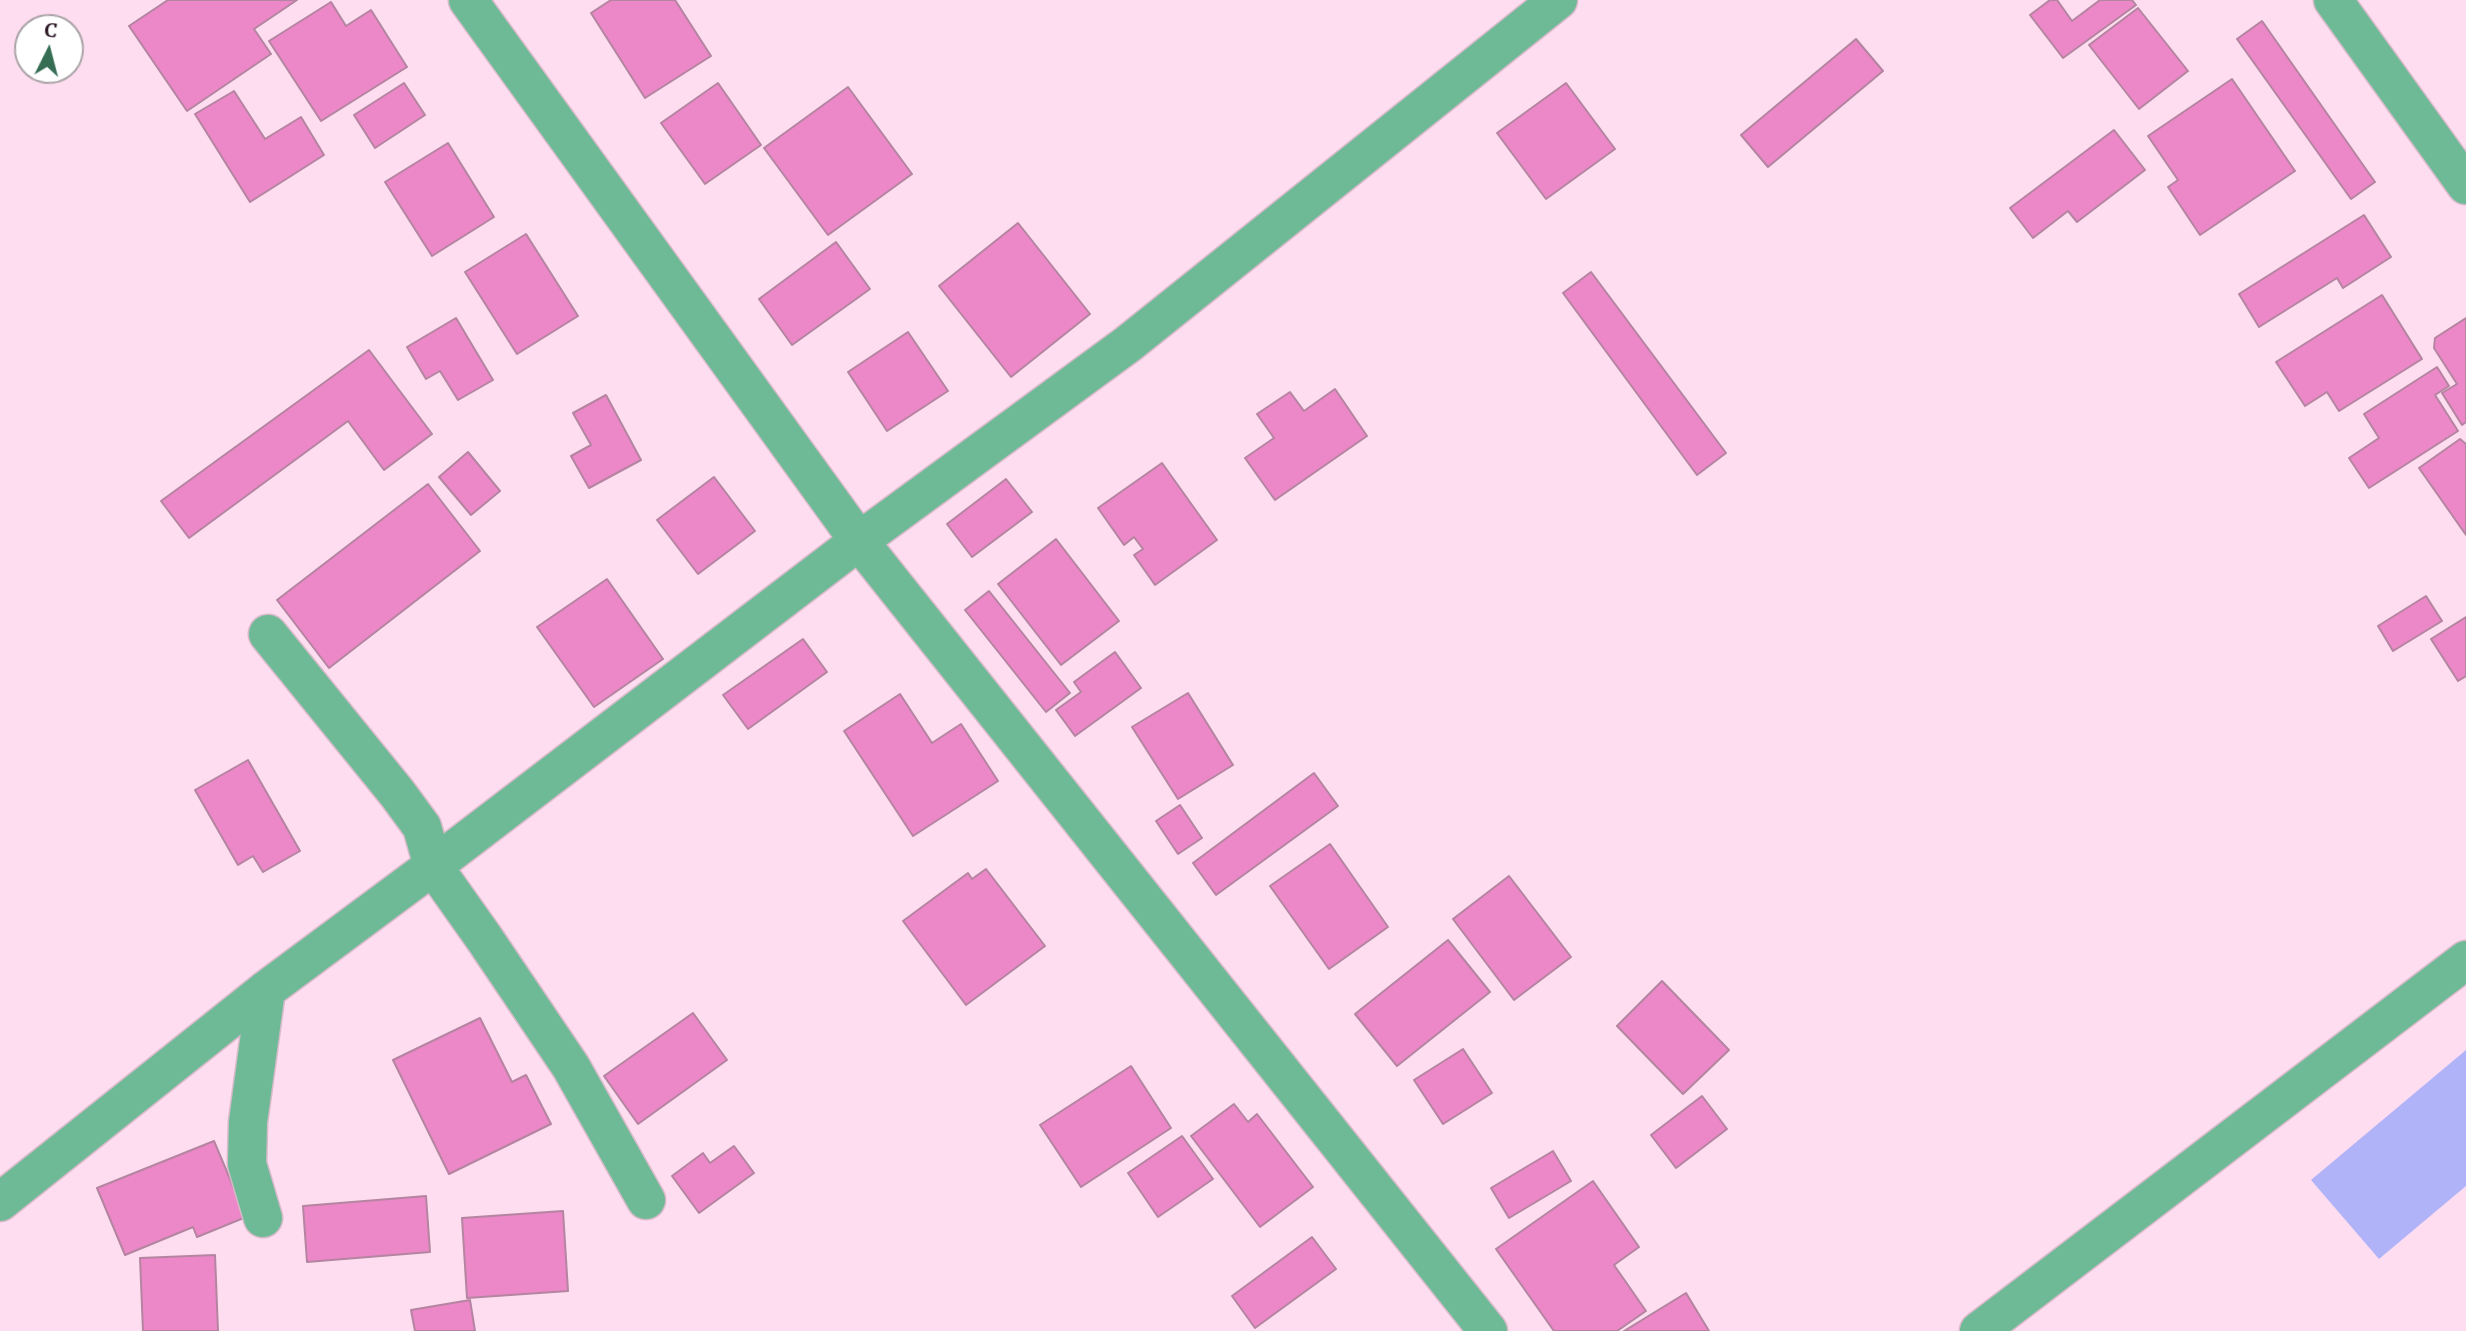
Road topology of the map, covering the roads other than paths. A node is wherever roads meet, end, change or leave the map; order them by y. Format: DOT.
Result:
graph roads {
  1 [pos="468,0"];
  2 [pos="1558,0"];
  3 [pos="2333,0"];
  4 [pos="2466,185"];
  5 [pos="859,541"];
  6 [pos="268,634"];
  7 [pos="433,866"];
  8 [pos="2466,960"];
  9 [pos="265,990"];
  10 [pos="646,1200"];
  11 [pos="0,1202"];
  12 [pos="263,1218"];
  13 [pos="1488,1331"];
  14 [pos="1979,1331"];
  1 -- 5 [label="street"];
  2 -- 5 [label="street"];
  3 -- 4 [label="street"];
  5 -- 7 [label="street"];
  5 -- 13 [label="street"];
  6 -- 7 [label="street"];
  7 -- 9 [label="street"];
  7 -- 10 [label="street"];
  8 -- 14 [label="street"];
  9 -- 11 [label="street"];
  9 -- 12 [label="street"];
}
